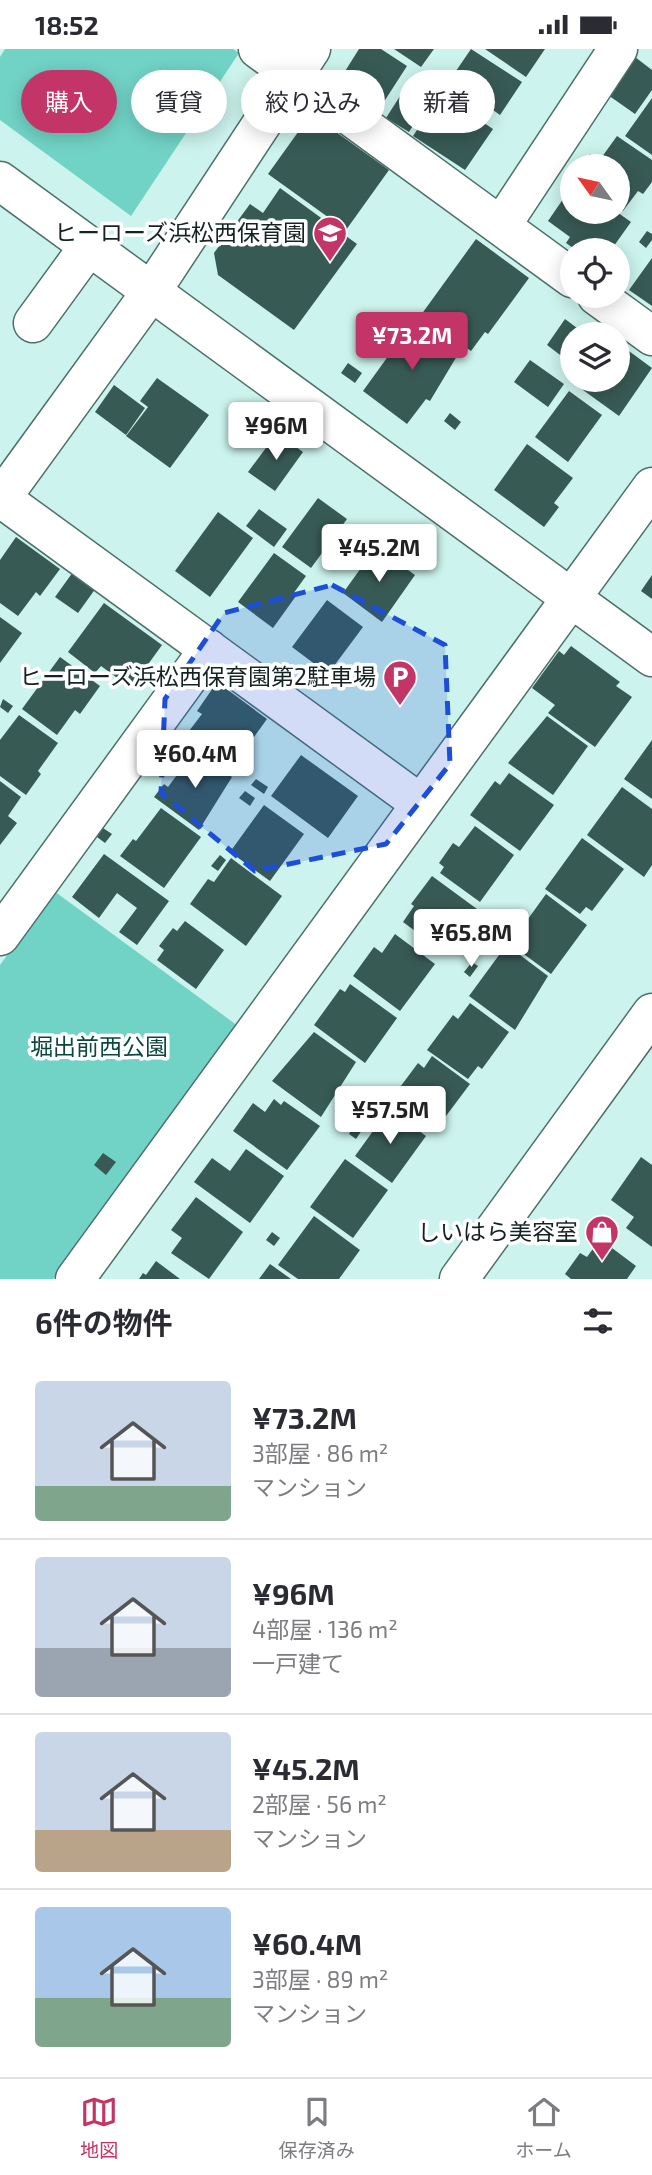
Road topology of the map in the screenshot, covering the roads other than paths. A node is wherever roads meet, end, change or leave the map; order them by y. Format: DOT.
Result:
graph roads {
  1 [pos="258,49"];
  2 [pos="618,49"];
  3 [pos="302,62"];
  4 [pos="0,181"];
  5 [pos="501,226"];
  6 [pos="89,246"];
  7 [pos="560,269"];
  8 [pos="151,292"];
  9 [pos="614,308"];
  10 [pos="33,323"];
  11 [pos="652,336"];
  12 [pos="652,487"];
  13 [pos="1,499"];
  14 [pos="572,598"];
  15 [pos="209,649"];
  16 [pos="652,657"];
  17 [pos="421,804"];
  18 [pos="0,936"];
  19 [pos="652,1013"];
  20 [pos="75,1279"];
  21 [pos="458,1279"];
  1 -- 3 [label="street"];
  2 -- 5 [label="street"];
  3 -- 5 [label="street"];
  3 -- 8 [label="street"];
  4 -- 6 [label="street"];
  5 -- 7 [label="street"];
  6 -- 8 [label="street"];
  6 -- 10 [label="street"];
  8 -- 13 [label="street"];
  8 -- 14 [label="street"];
  9 -- 11 [label="street"];
  12 -- 14 [label="street"];
  13 -- 15 [label="street"];
  14 -- 16 [label="street"];
  14 -- 17 [label="street"];
  15 -- 17 [label="street"];
  15 -- 18 [label="street"];
  17 -- 20 [label="street"];
  19 -- 21 [label="street"];
}
